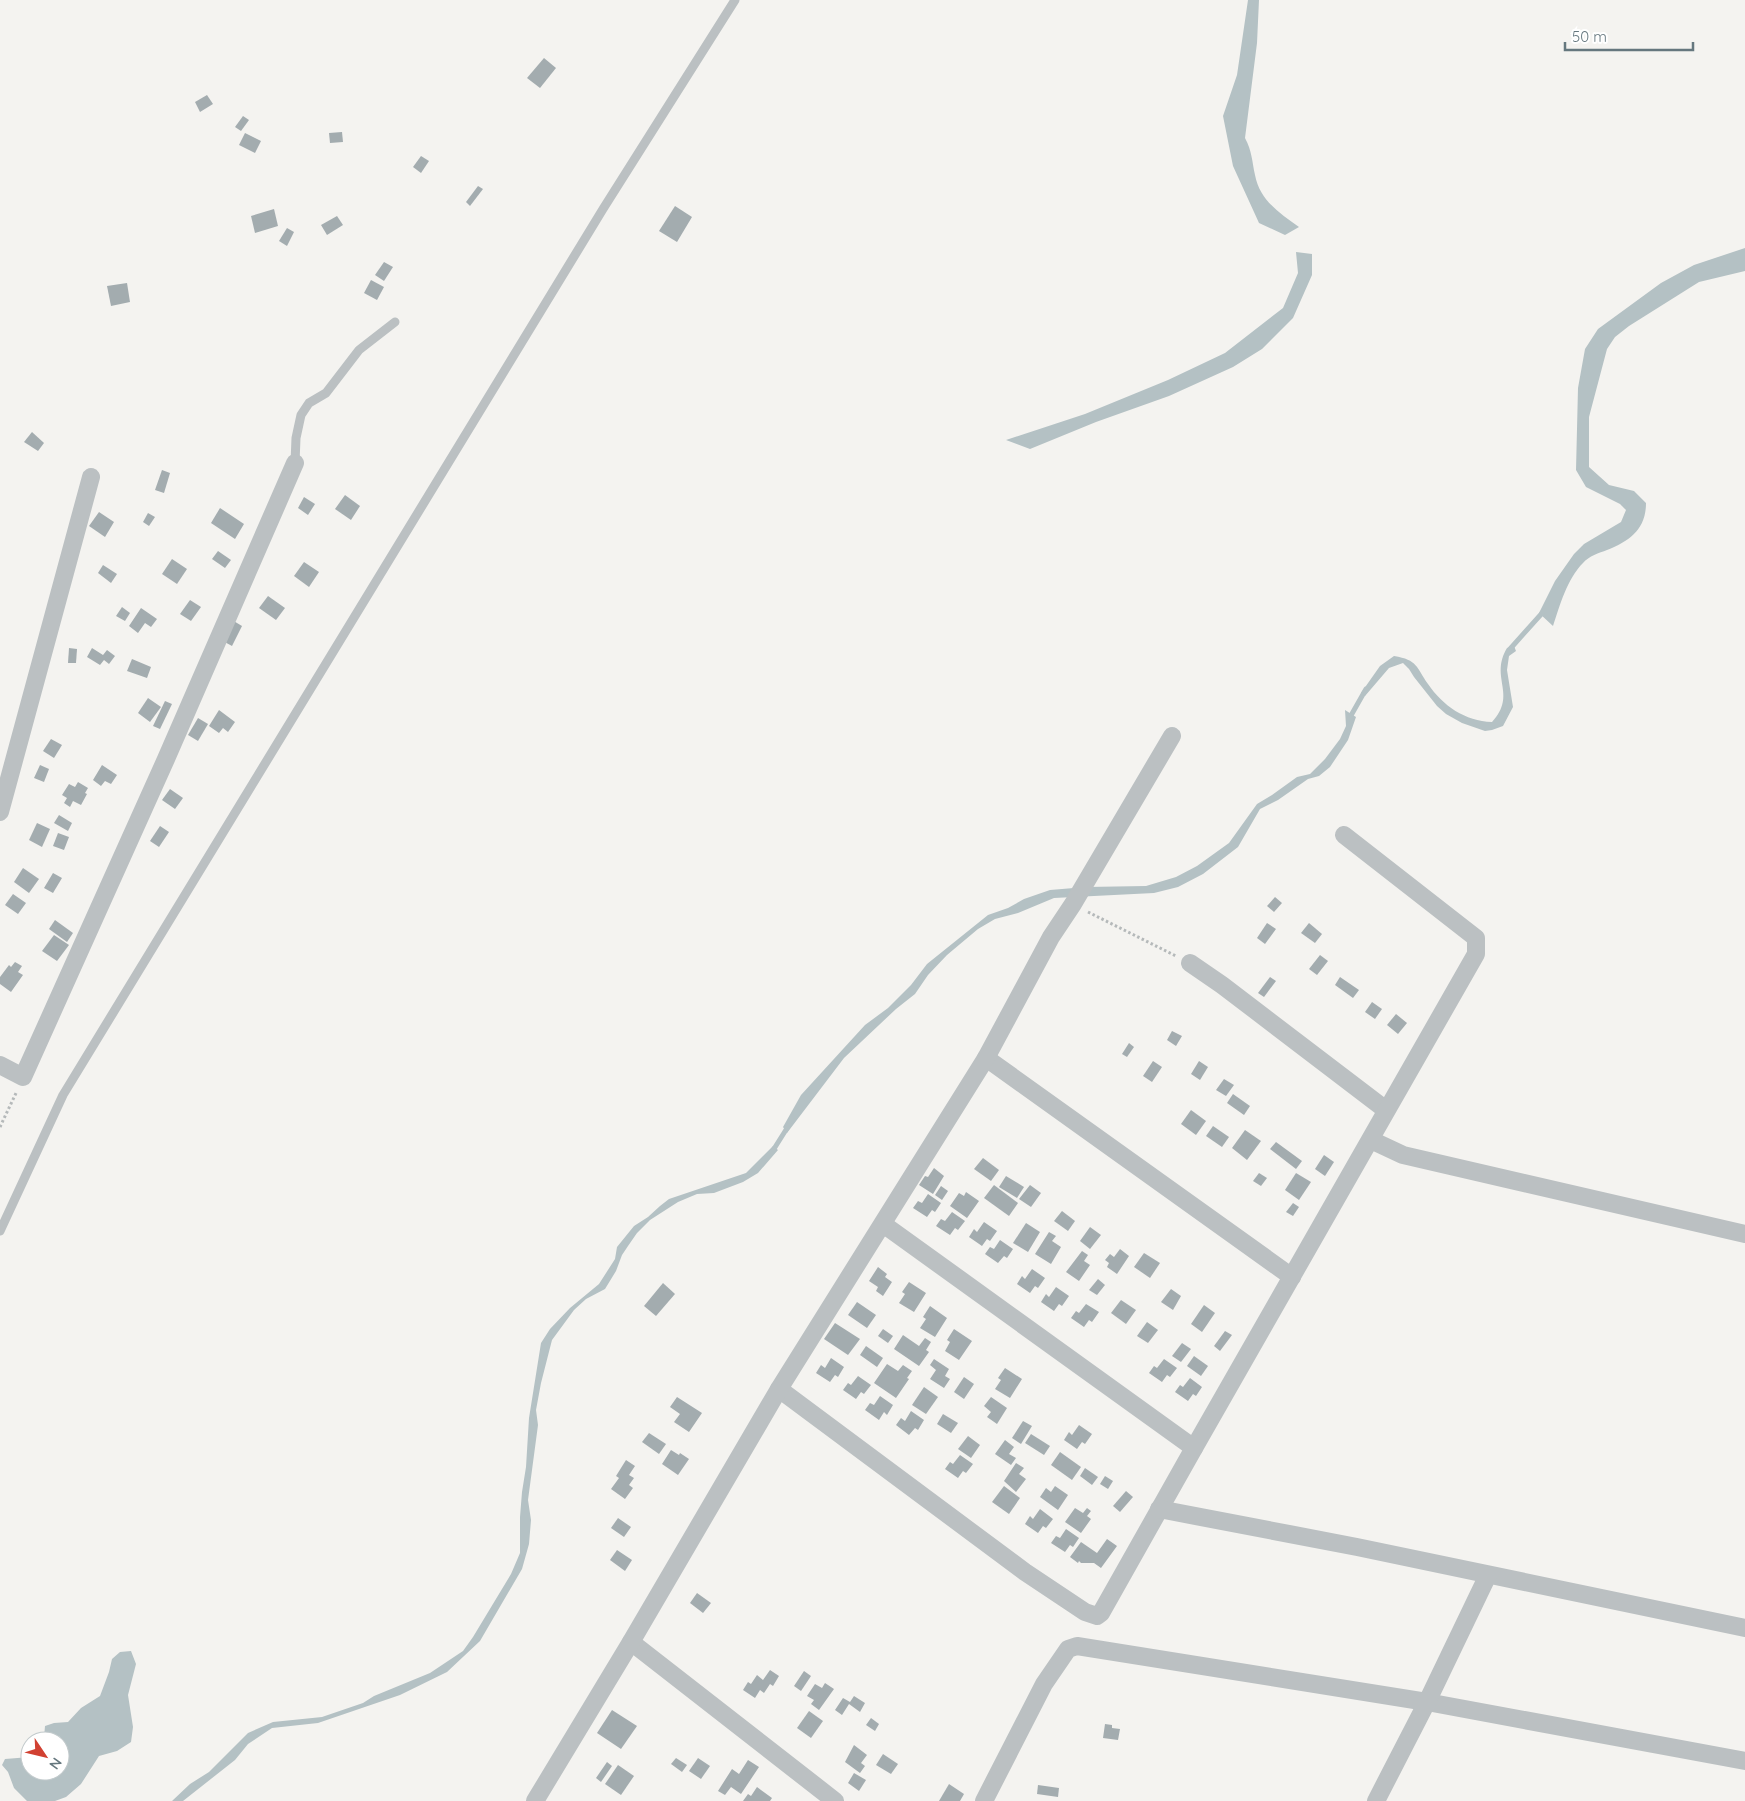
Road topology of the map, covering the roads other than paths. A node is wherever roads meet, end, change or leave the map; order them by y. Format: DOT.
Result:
graph roads {
  1 [pos="735,0"];
  2 [pos="395,322"];
  3 [pos="295,463"];
  4 [pos="91,477"];
  5 [pos="1172,736"];
  6 [pos="0,812"];
  7 [pos="1344,835"];
  8 [pos="1190,963"];
  9 [pos="986,1058"];
  10 [pos="0,1065"];
  11 [pos="1386,1110"];
  12 [pos="1370,1140"];
  13 [pos="883,1224"];
  14 [pos="0,1231"];
  15 [pos="1745,1234"];
  16 [pos="1292,1277"];
  17 [pos="779,1389"];
  18 [pos="1194,1448"];
  19 [pos="1159,1509"];
  20 [pos="1488,1575"];
  21 [pos="1745,1628"];
  22 [pos="631,1642"];
  23 [pos="1427,1702"];
  24 [pos="1745,1761"];
  25 [pos="538,1800"];
  26 [pos="835,1801"];
  27 [pos="984,1801"];
  28 [pos="1376,1801"];
  1 -- 14 [label="lane"];
  2 -- 3 [label="lane"];
  3 -- 10 [label="street"];
  4 -- 6 [label="street"];
  5 -- 9 [label="street"];
  7 -- 11 [label="street"];
  8 -- 11 [label="street"];
  9 -- 13 [label="street"];
  9 -- 16 [label="street"];
  11 -- 12 [label="street"];
  12 -- 15 [label="street"];
  12 -- 16 [label="street"];
  13 -- 17 [label="street"];
  13 -- 18 [label="street"];
  16 -- 18 [label="street"];
  17 -- 19 [label="street"];
  17 -- 22 [label="street"];
  18 -- 19 [label="street"];
  19 -- 20 [label="street"];
  20 -- 21 [label="street"];
  20 -- 23 [label="street"];
  22 -- 25 [label="street"];
  22 -- 26 [label="street"];
  23 -- 24 [label="street"];
  23 -- 27 [label="street"];
  23 -- 28 [label="street"];
}
